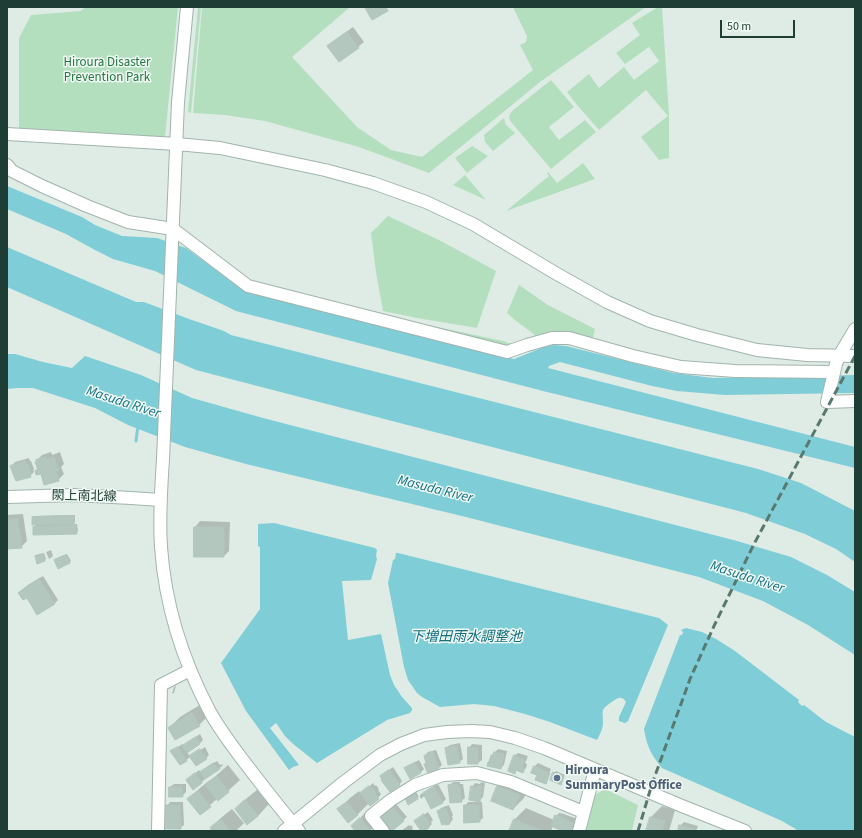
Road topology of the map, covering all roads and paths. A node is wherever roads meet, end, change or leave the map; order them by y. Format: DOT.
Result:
graph roads {
  1 [pos="187,7"];
  2 [pos="7,134"];
  3 [pos="177,144"];
  4 [pos="7,165"];
  5 [pos="172,232"];
  6 [pos="855,329"];
  7 [pos="839,356"];
  8 [pos="855,356"];
  9 [pos="833,373"];
  10 [pos="855,401"];
  11 [pos="7,497"];
  12 [pos="160,500"];
  13 [pos="190,670"];
  14 [pos="595,770"];
  15 [pos="583,812"];
  16 [pos="718,826"];
  17 [pos="292,829"];
  18 [pos="158,831"];
  19 [pos="383,831"];
  20 [pos="579,831"];
  21 [pos="744,831"];
  1 -- 3 [label="street"];
  2 -- 3 [label="street"];
  3 -- 5 [label="street"];
  3 -- 7 [label="street"];
  4 -- 5 [label="street"];
  5 -- 9 [label="street"];
  5 -- 12 [label="street"];
  6 -- 7 [label="street"];
  7 -- 8 [label="street"];
  7 -- 9 [label="street"];
  9 -- 10 [label="street"];
  11 -- 12 [label="street, 閖上南北線"];
  12 -- 13 [label="street"];
  13 -- 17 [label="street"];
  13 -- 18 [label="street"];
  14 -- 15 [label="street"];
  14 -- 16 [label="street"];
  14 -- 17 [label="street"];
  15 -- 19 [label="street"];
  15 -- 20 [label="street"];
  16 -- 21 [label="street"];
}
